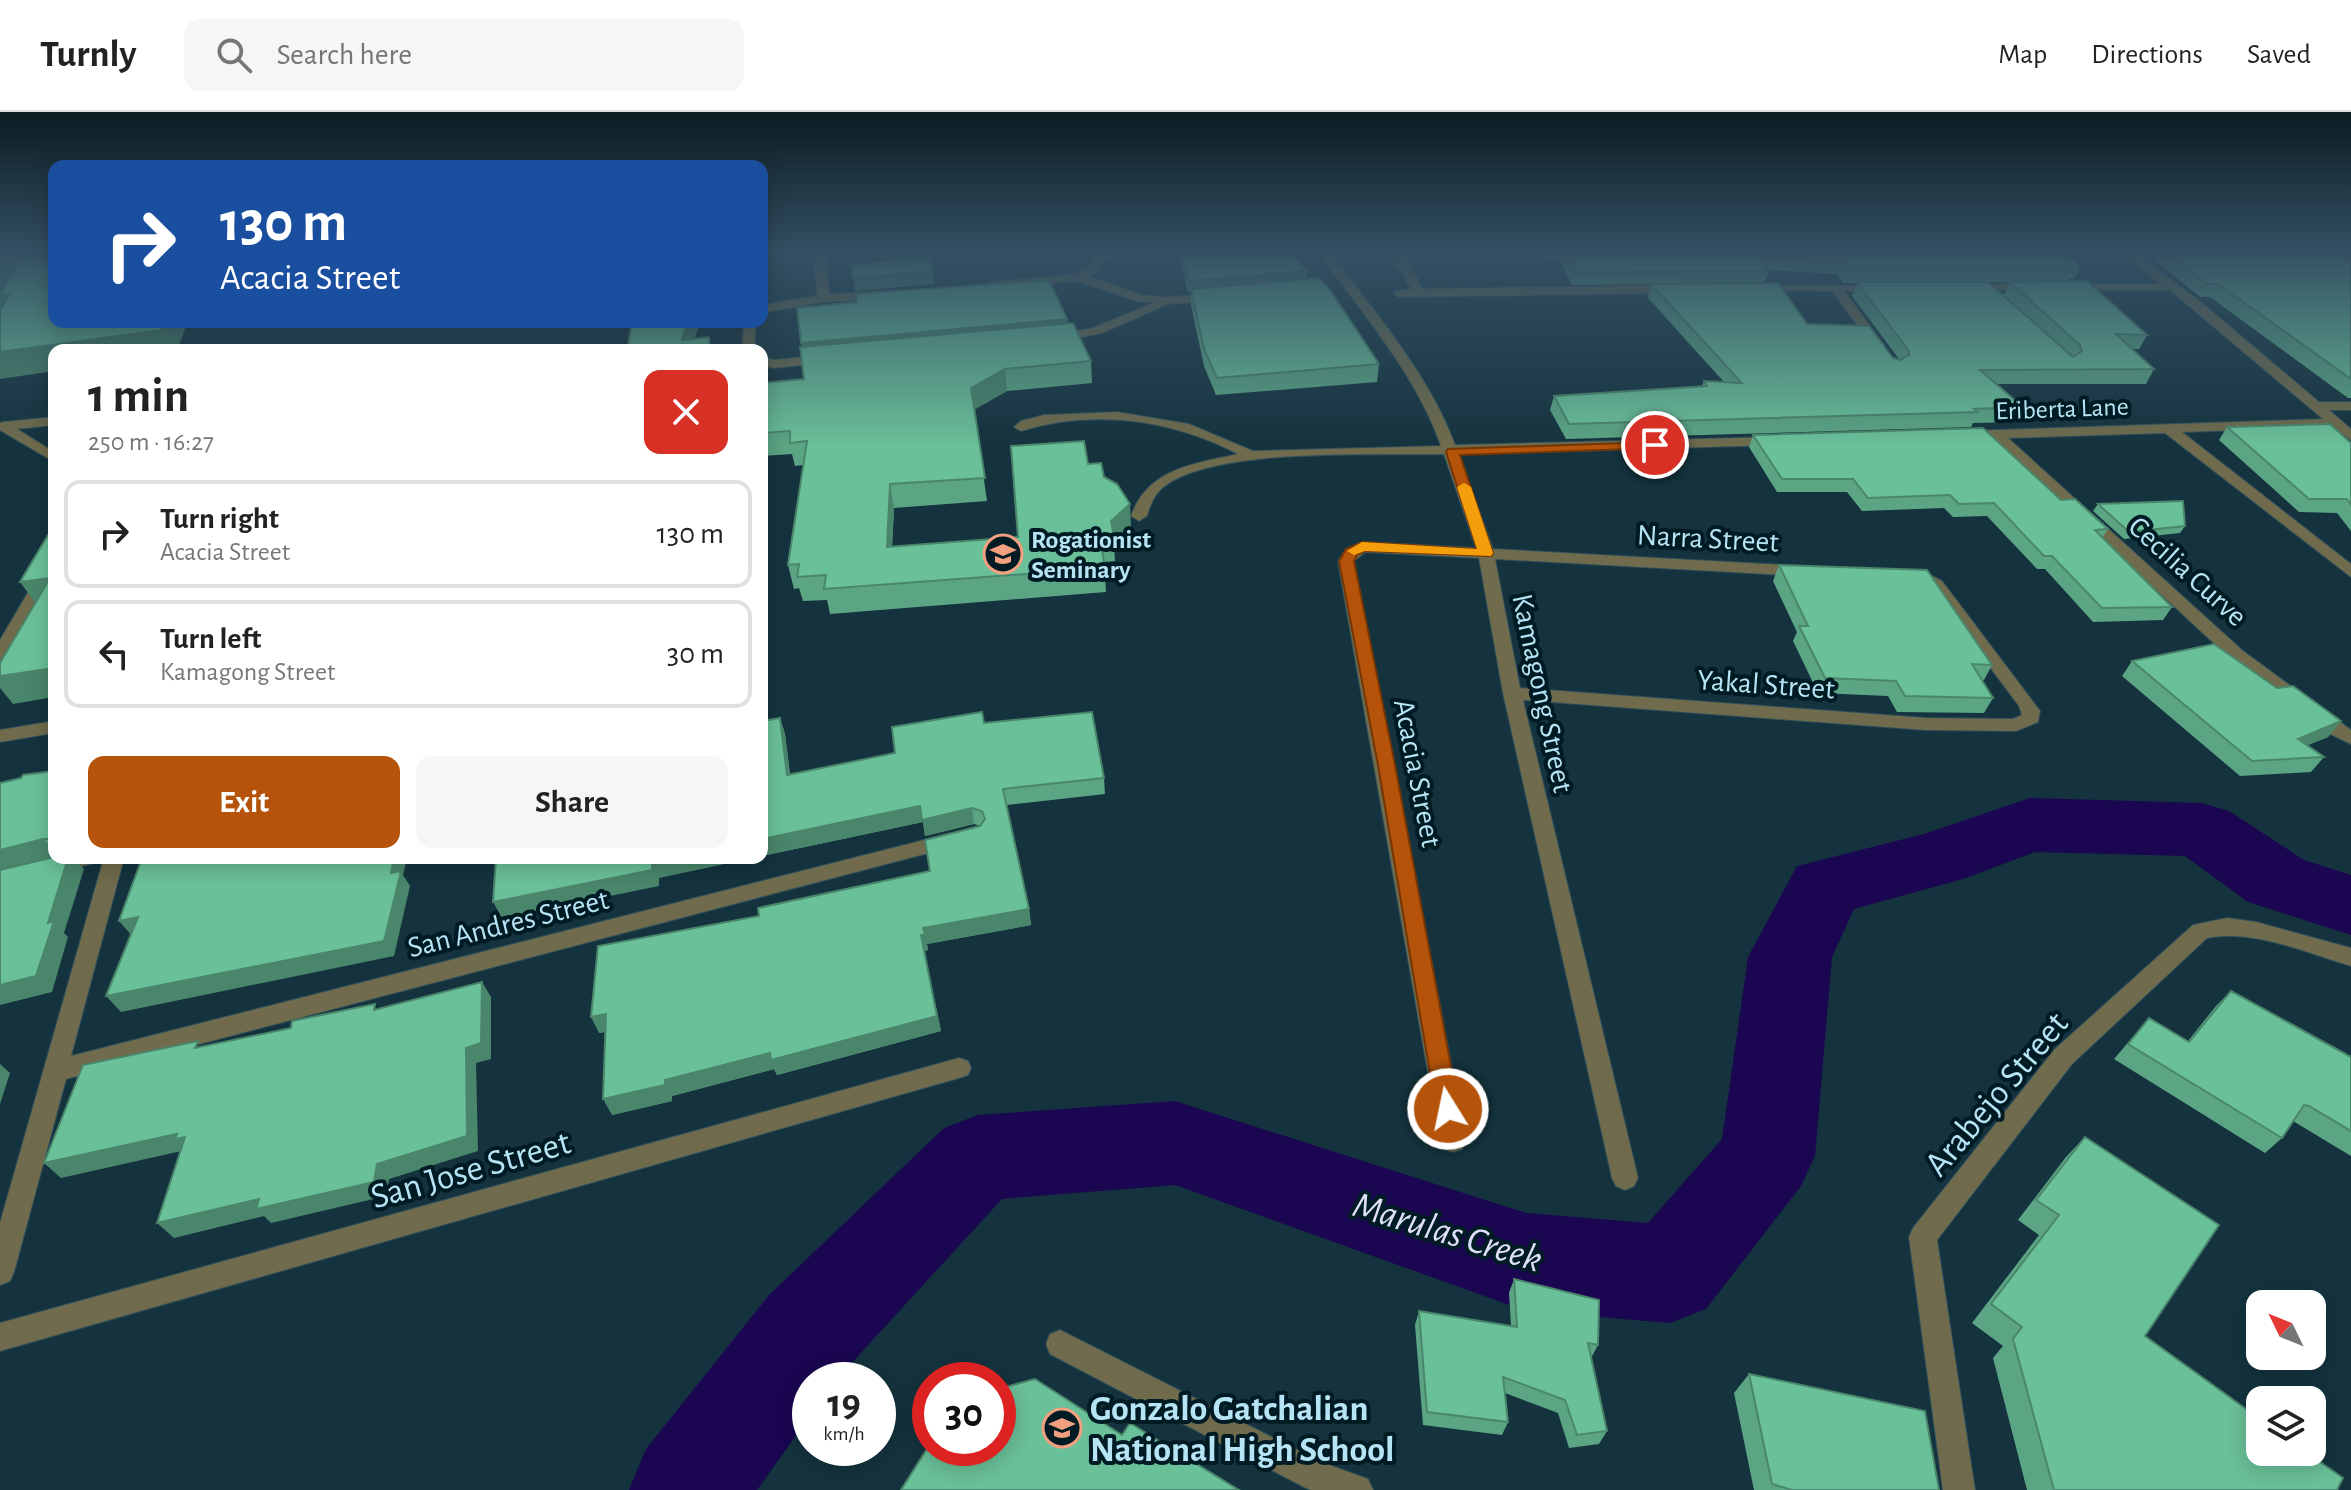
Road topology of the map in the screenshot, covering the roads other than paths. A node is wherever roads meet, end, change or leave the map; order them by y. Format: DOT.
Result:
graph roads {
  1 [pos="1130,318"];
  2 [pos="1367,318"];
  3 [pos="1858,318"];
  4 [pos="2210,318"];
  5 [pos="1038,340"];
  6 [pos="1887,356"];
  7 [pos="837,358"];
  8 [pos="768,362"];
  9 [pos="2318,406"];
  10 [pos="2351,406"];
  11 [pos="48,421"];
  12 [pos="2337,423"];
  13 [pos="2,425"];
  14 [pos="1021,427"];
  15 [pos="2169,429"];
  16 [pos="1996,434"];
  17 [pos="1949,436"];
  18 [pos="2351,436"];
  19 [pos="1793,441"];
  20 [pos="1452,452"];
  21 [pos="48,454"];
  22 [pos="1251,455"];
  23 [pos="1139,516"];
  24 [pos="1486,553"];
  25 [pos="48,572"];
  26 [pos="1814,572"];
  27 [pos="2351,572"];
  28 [pos="1906,575"];
  29 [pos="0,655"];
  30 [pos="1512,693"];
  31 [pos="48,728"];
  32 [pos="0,736"];
  33 [pos="2351,738"];
  34 [pos="975,834"];
  35 [pos="66,864"];
  36 [pos="112,864"];
  37 [pos="0,878"];
  38 [pos="2351,957"];
  39 [pos="959,1068"];
  40 [pos="55,1071"];
  41 [pos="1453,1141"];
  42 [pos="1625,1178"];
  43 [pos="0,1272"];
  44 [pos="0,1337"];
  45 [pos="1060,1344"];
  46 [pos="1357,1490"];
  47 [pos="1959,1490"];
  1 -- 5 [label="street"];
  2 -- 20 [label="street, Kamagong Street"];
  3 -- 6 [label="street"];
  4 -- 9 [label="street"];
  7 -- 8 [label="street"];
  9 -- 10 [label="street"];
  9 -- 12 [label="street"];
  11 -- 13 [label="street"];
  12 -- 15 [label="street, Eriberta Lane"];
  12 -- 18 [label="street"];
  13 -- 21 [label="street"];
  14 -- 22 [label="street"];
  15 -- 16 [label="street, Eriberta Lane"];
  15 -- 27 [label="street"];
  16 -- 17 [label="street, Eriberta Lane"];
  16 -- 33 [label="street, Cecilia Curve"];
  19 -- 20 [label="street"];
  20 -- 22 [label="street"];
  20 -- 24 [label="street, Kamagong Street"];
  22 -- 23 [label="street"];
  24 -- 26 [label="street, Narra Street"];
  24 -- 30 [label="street, Kamagong Street"];
  24 -- 41 [label="street, Acacia Street"];
  25 -- 29 [label="street"];
  28 -- 30 [label="street, Yakal Street"];
  30 -- 42 [label="street, Kamagong Street"];
  31 -- 32 [label="street"];
  34 -- 40 [label="street, San Andres Street"];
  35 -- 37 [label="street"];
  36 -- 40 [label="street"];
  38 -- 47 [label="street, Arabejo Street"];
  39 -- 44 [label="street, San Jose Street"];
  40 -- 43 [label="street"];
  45 -- 46 [label="street"];
}
